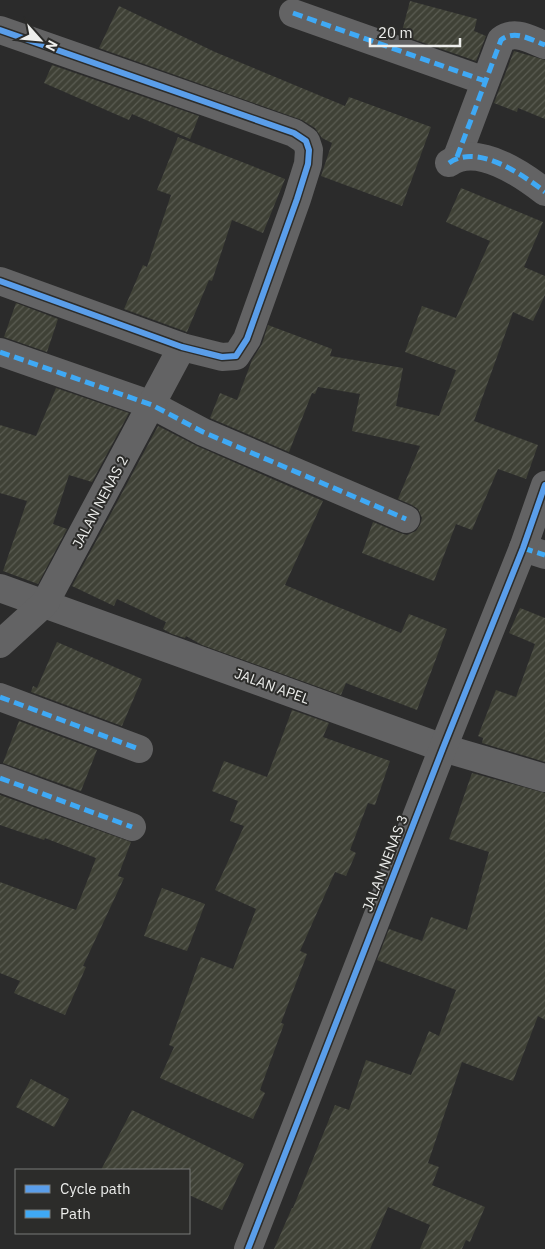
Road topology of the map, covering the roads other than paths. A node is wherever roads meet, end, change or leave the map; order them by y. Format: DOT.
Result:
graph roads {
  1 [pos="293,13"];
  2 [pos="0,30"];
  3 [pos="545,45"];
  4 [pos="485,81"];
  5 [pos="545,192"];
  6 [pos="0,282"];
  7 [pos="182,347"];
  8 [pos="0,352"];
  9 [pos="152,405"];
  10 [pos="545,485"];
  11 [pos="406,519"];
  12 [pos="534,551"];
  13 [pos="0,588"];
  14 [pos="45,603"];
  15 [pos="0,644"];
  16 [pos="0,697"];
  17 [pos="443,748"];
  18 [pos="139,750"];
  19 [pos="0,778"];
  20 [pos="545,778"];
  21 [pos="132,827"];
  22 [pos="248,1249"];
  1 -- 4 [label="street"];
  2 -- 7 [label="street"];
  3 -- 4 [label="street"];
  4 -- 5 [label="street"];
  6 -- 7 [label="street"];
  7 -- 9 [label="street, JALAN NENAS 2"];
  8 -- 9 [label="street"];
  9 -- 11 [label="street"];
  9 -- 14 [label="street, JALAN NENAS 2"];
  10 -- 12 [label="street, JALAN NENAS 3"];
  12 -- 17 [label="street, JALAN NENAS 3"];
  13 -- 14 [label="street, JALAN APEL"];
  14 -- 15 [label="street, JALAN NENAS 2"];
  14 -- 17 [label="street, JALAN APEL"];
  16 -- 18 [label="street"];
  17 -- 20 [label="street, JALAN APEL"];
  17 -- 22 [label="street, JALAN NENAS 3"];
  19 -- 21 [label="street"];
}
